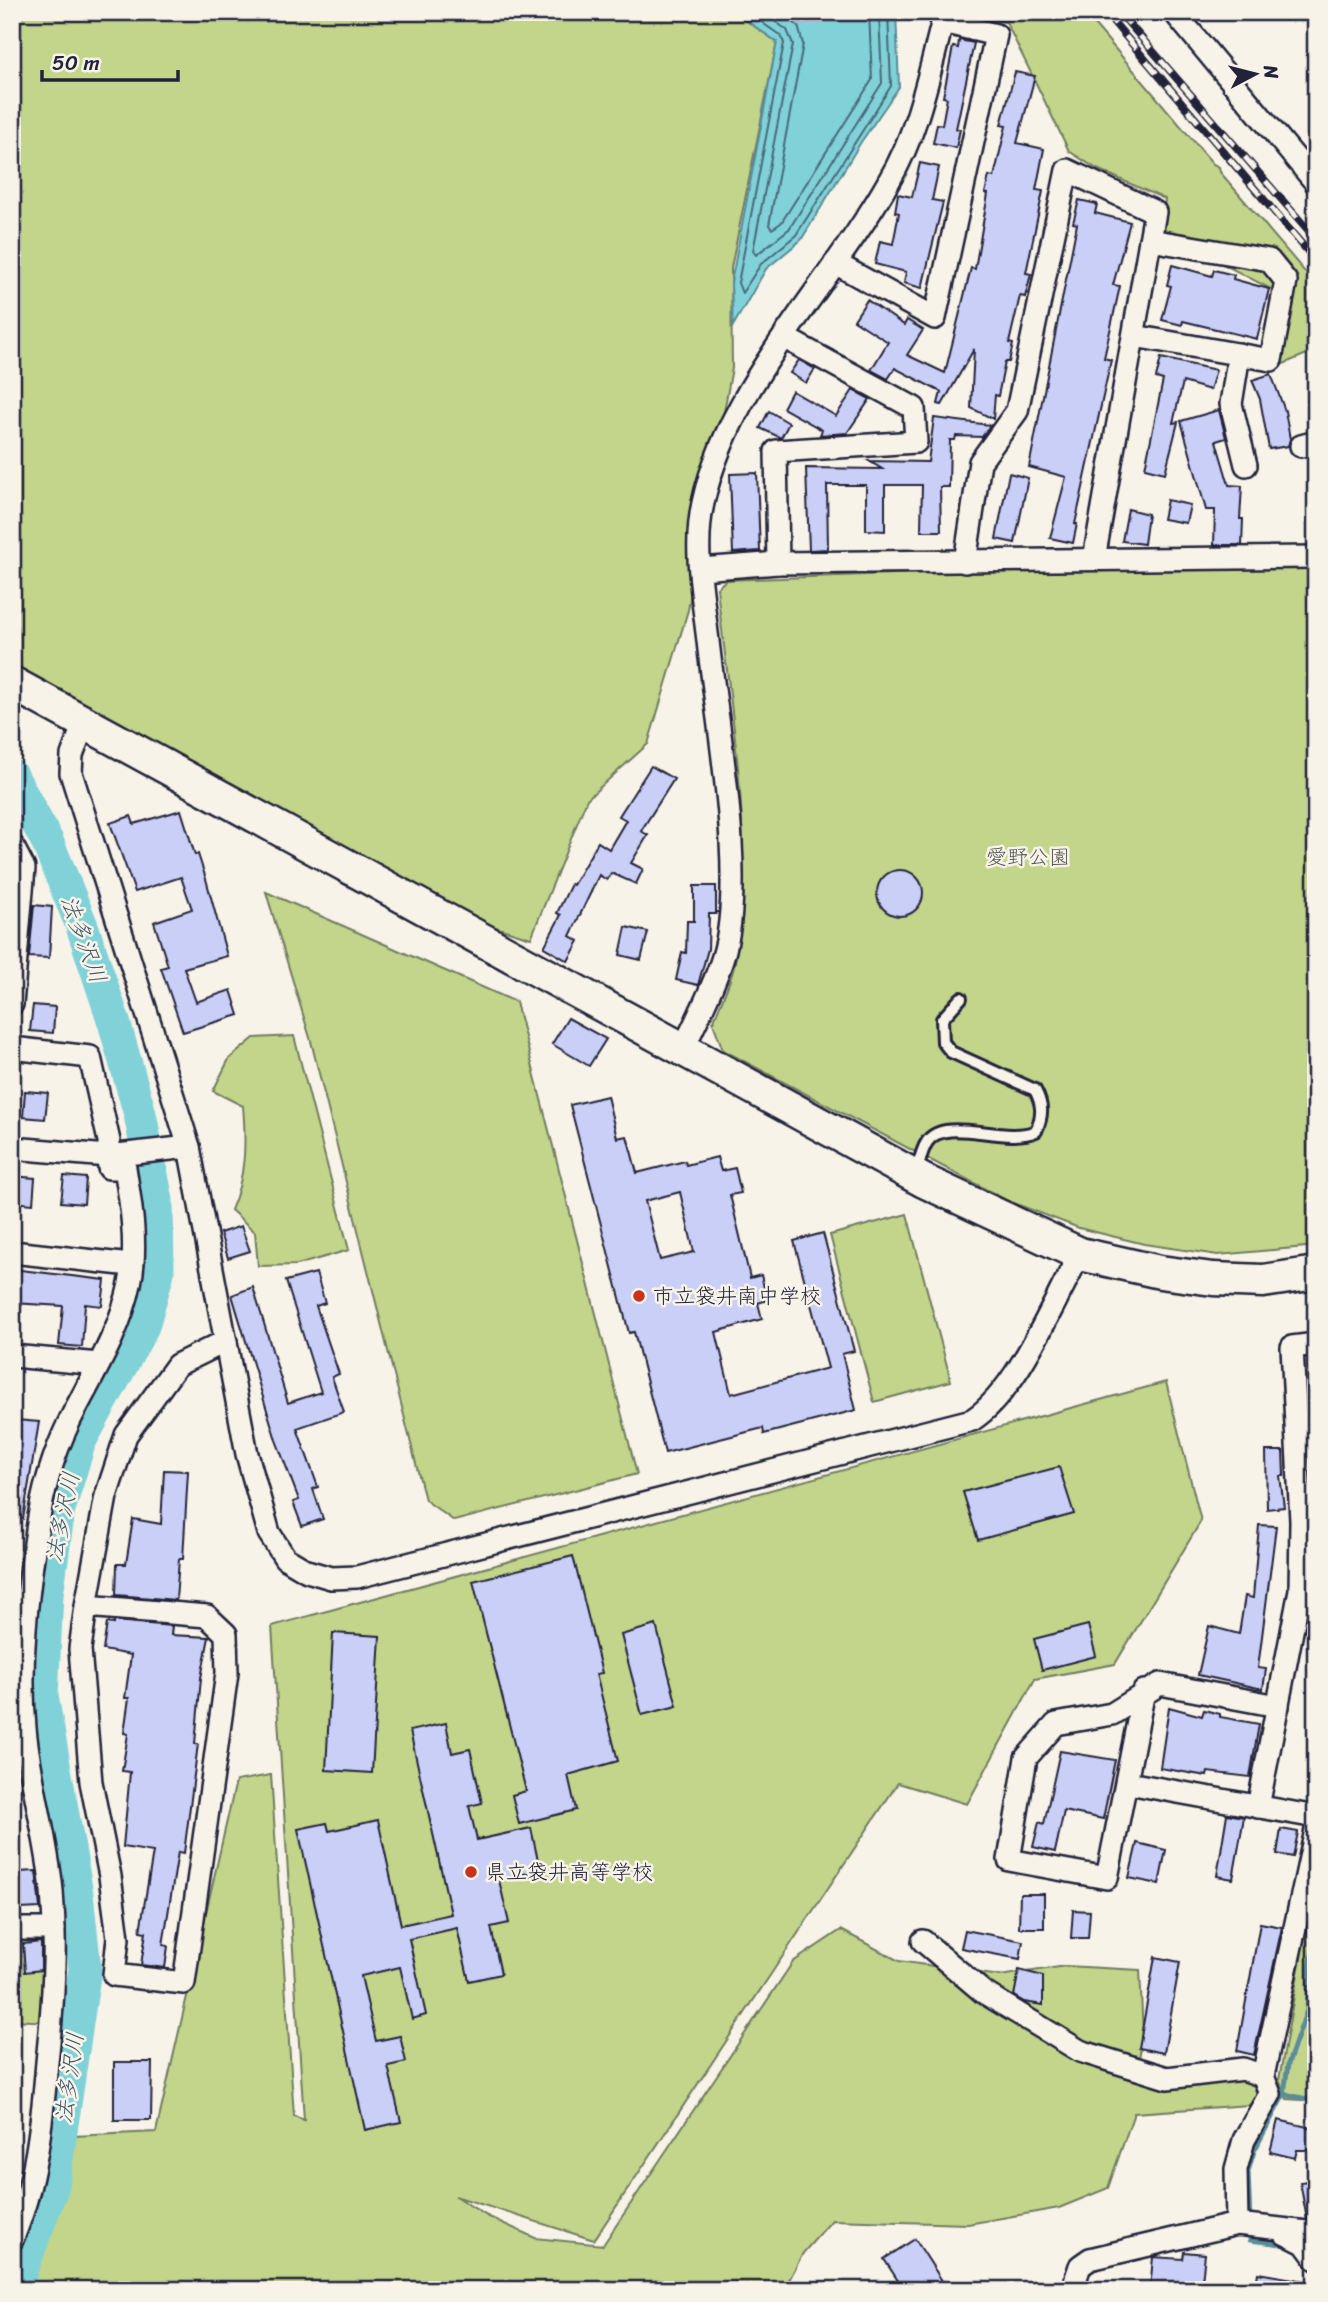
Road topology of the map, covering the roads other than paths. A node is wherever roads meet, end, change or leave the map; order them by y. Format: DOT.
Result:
graph roads {
  1 [pos="1174,12"];
  2 [pos="944,17"];
  3 [pos="1316,183"];
  4 [pos="1150,240"];
  5 [pos="835,263"];
  6 [pos="1134,336"];
  7 [pos="785,338"];
  8 [pos="1239,354"];
  9 [pos="1246,465"];
  10 [pos="1316,558"];
  11 [pos="1094,559"];
  12 [pos="965,562"];
  13 [pos="778,563"];
  14 [pos="700,569"];
  15 [pos="12,683"];
  16 [pos="84,723"];
  17 [pos="12,845"];
  18 [pos="961,998"];
  19 [pos="12,1004"];
  20 [pos="12,1048"];
  21 [pos="683,1049"];
  22 [pos="12,1148"];
  23 [pos="182,1148"];
  24 [pos="108,1156"];
  25 [pos="915,1176"];
  26 [pos="12,1252"];
  27 [pos="1080,1254"];
  28 [pos="131,1265"];
  29 [pos="1316,1273"];
  30 [pos="226,1341"];
  31 [pos="1316,1344"];
  32 [pos="12,1356"];
  33 [pos="99,1364"];
  34 [pos="86,1606"];
  35 [pos="20,1611"];
  36 [pos="1143,1691"];
  37 [pos="1278,1706"];
  38 [pos="1128,1783"];
  39 [pos="1258,1807"];
  40 [pos="1316,1817"];
  41 [pos="1316,1830"];
  42 [pos="12,1929"];
  43 [pos="54,1929"];
  44 [pos="923,1941"];
  45 [pos="1264,2076"];
  46 [pos="1237,2224"];
  47 [pos="1276,2228"];
  48 [pos="1316,2233"];
  49 [pos="12,2240"];
  50 [pos="1316,2259"];
  51 [pos="1072,2290"];
  1 -- 3 [label="street"];
  2 -- 5 [label="street"];
  2 -- 5 [label="street"];
  4 -- 6 [label="street"];
  4 -- 8 [label="street"];
  4 -- 12 [label="street"];
  5 -- 7 [label="street"];
  6 -- 8 [label="street"];
  6 -- 11 [label="street"];
  7 -- 13 [label="street"];
  7 -- 14 [label="street"];
  8 -- 9 [label="street"];
  10 -- 11 [label="street"];
  11 -- 12 [label="street"];
  12 -- 13 [label="street"];
  13 -- 14 [label="street"];
  14 -- 21 [label="street"];
  15 -- 16 [label="street"];
  16 -- 21 [label="street"];
  16 -- 23 [label="street"];
  17 -- 19 [label="street"];
  18 -- 25 [label="lane"];
  20 -- 24 [label="street"];
  21 -- 25 [label="street"];
  22 -- 24 [label="street"];
  23 -- 24 [label="street"];
  23 -- 30 [label="street"];
  24 -- 28 [label="street"];
  25 -- 27 [label="street"];
  26 -- 28 [label="street"];
  27 -- 29 [label="street"];
  27 -- 30 [label="street"];
  28 -- 33 [label="street"];
  30 -- 34 [label="street"];
  31 -- 37 [label="street"];
  32 -- 33 [label="street"];
  33 -- 35 [label="street"];
  34 -- 34 [label="street"];
  35 -- 43 [label="street"];
  36 -- 37 [label="street"];
  36 -- 38 [label="street"];
  36 -- 38 [label="street"];
  37 -- 39 [label="street"];
  38 -- 39 [label="street"];
  39 -- 40 [label="street"];
  41 -- 45 [label="street"];
  42 -- 43 [label="street"];
  43 -- 49 [label="street"];
  44 -- 45 [label="street"];
  45 -- 46 [label="street"];
  46 -- 47 [label="street"];
  46 -- 51 [label="street"];
  47 -- 48 [label="street"];
  47 -- 50 [label="street"];
}
